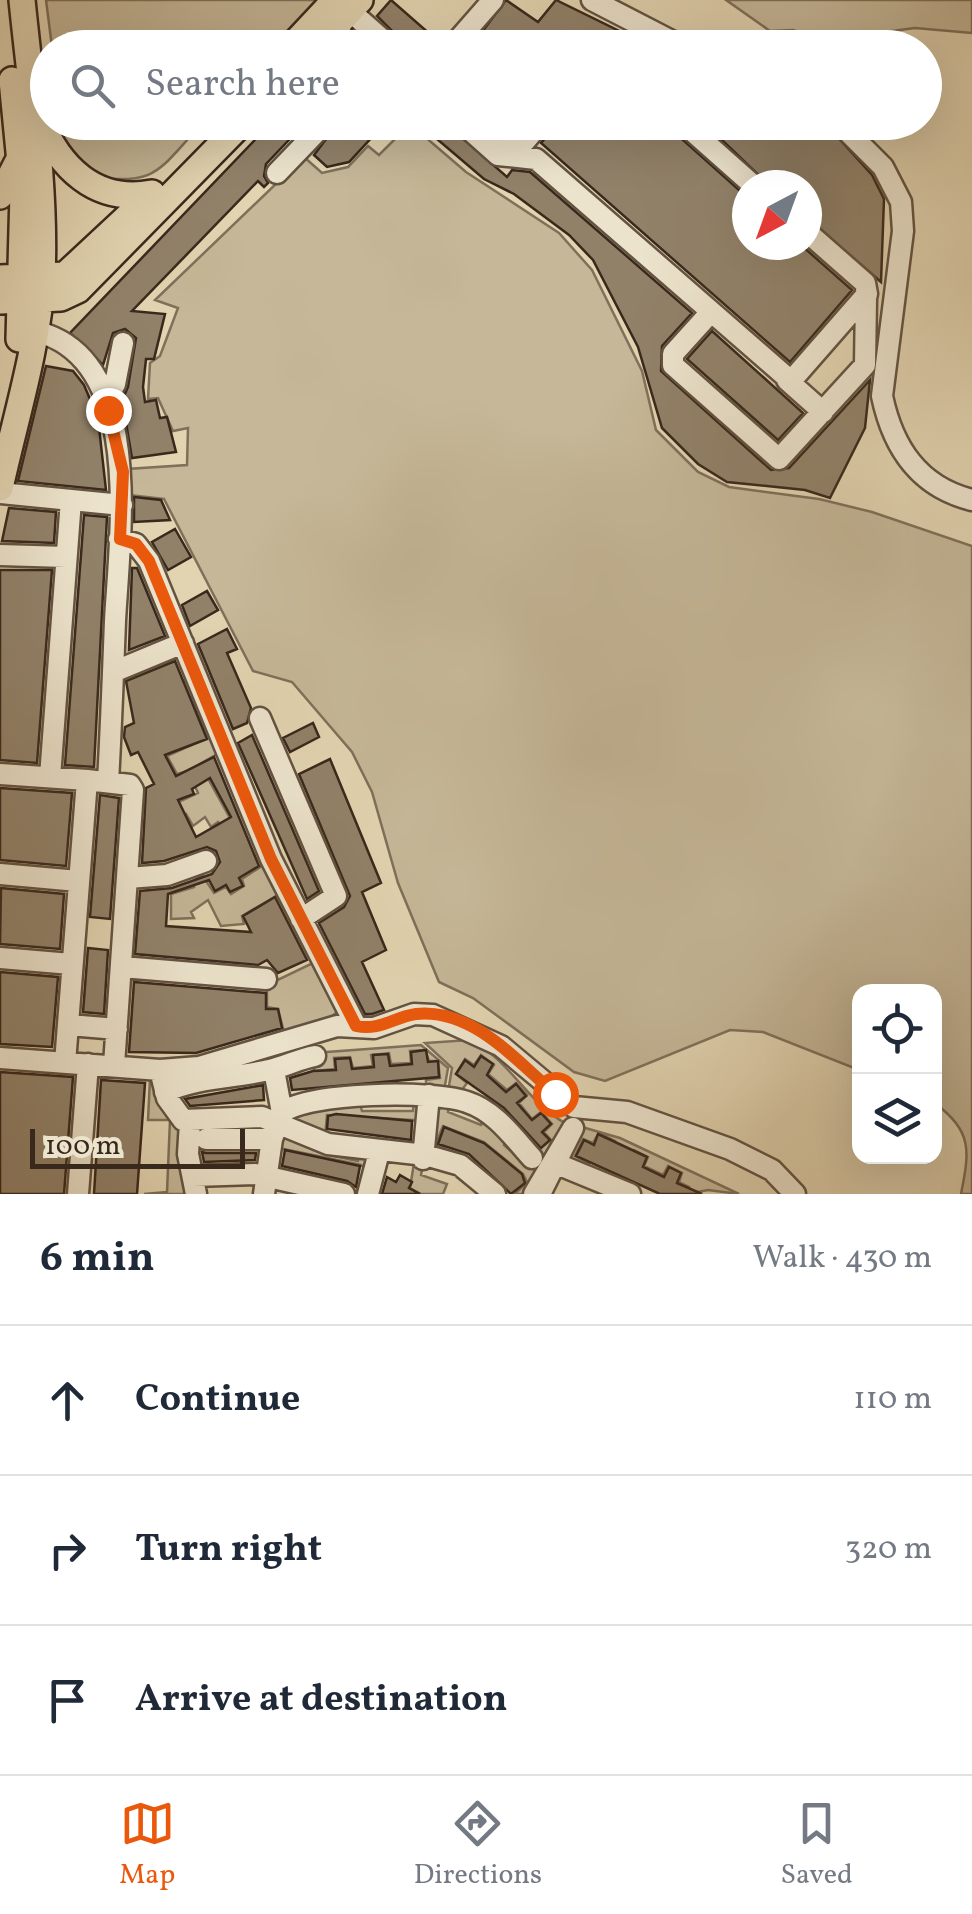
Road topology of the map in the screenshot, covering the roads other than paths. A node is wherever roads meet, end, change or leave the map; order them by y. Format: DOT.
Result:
graph roads {
  1 [pos="4,0"];
  2 [pos="22,0"];
  3 [pos="493,0"];
  4 [pos="592,0"];
  5 [pos="345,11"];
  6 [pos="317,30"];
  7 [pos="362,30"];
  8 [pos="369,30"];
  9 [pos="467,30"];
  10 [pos="650,30"];
  11 [pos="30,84"];
  12 [pos="35,140"];
  13 [pos="50,140"];
  14 [pos="202,140"];
  15 [pos="225,140"];
  16 [pos="309,140"];
  17 [pos="481,140"];
  18 [pos="702,140"];
  19 [pos="856,140"];
  20 [pos="20,156"];
  21 [pos="736,170"];
  22 [pos="276,174"];
  23 [pos="152,193"];
  24 [pos="0,196"];
  25 [pos="822,245"];
  26 [pos="21,288"];
  27 [pos="78,290"];
  28 [pos="866,299"];
  29 [pos="710,313"];
  30 [pos="36,337"];
  31 [pos="123,343"];
  32 [pos="787,380"];
  33 [pos="2,395"];
  34 [pos="106,400"];
  35 [pos="823,412"];
  36 [pos="0,427"];
  37 [pos="0,491"];
  38 [pos="71,500"];
  39 [pos="972,500"];
  40 [pos="122,505"];
  41 [pos="120,539"];
  42 [pos="0,554"];
  43 [pos="66,558"];
  44 [pos="182,643"];
  45 [pos="113,672"];
  46 [pos="260,718"];
  47 [pos="0,774"];
  48 [pos="50,777"];
  49 [pos="98,781"];
  50 [pos="206,861"];
  51 [pos="0,874"];
  52 [pos="128,878"];
  53 [pos="78,881"];
  54 [pos="300,919"];
  55 [pos="0,958"];
  56 [pos="72,964"];
  57 [pos="122,968"];
  58 [pos="266,980"];
  59 [pos="69,1024"];
  60 [pos="356,1026"];
  61 [pos="117,1029"];
  62 [pos="315,1056"];
  63 [pos="0,1058"];
  64 [pos="65,1063"];
  65 [pos="88,1064"];
  66 [pos="114,1066"];
  67 [pos="157,1070"];
  68 [pos="274,1070"];
  69 [pos="166,1092"];
  70 [pos="428,1095"];
  71 [pos="189,1123"];
  72 [pos="278,1125"];
  73 [pos="206,1138"];
  74 [pos="379,1154"];
  75 [pos="424,1157"];
  76 [pos="532,1158"];
  77 [pos="557,1164"];
  78 [pos="195,1185"];
  79 [pos="265,1185"];
  80 [pos="78,1194"];
  81 [pos="344,1194"];
  82 [pos="368,1194"];
  83 [pos="492,1194"];
  84 [pos="537,1194"];
  85 [pos="630,1194"];
  86 [pos="795,1194"];
  1 -- 20 [label="main road"];
  2 -- 11 [label="main road"];
  3 -- 9 [label="street"];
  4 -- 10 [label="street"];
  5 -- 6 [label="main road"];
  5 -- 7 [label="street"];
  5 -- 8 [label="street"];
  12 -- 26 [label="main road"];
  13 -- 23 [label="main road"];
  14 -- 23 [label="main road"];
  15 -- 27 [label="main road"];
  16 -- 22 [label="street"];
  17 -- 29 [label="street"];
  18 -- 21 [label="street"];
  19 -- 39 [label="street"];
  20 -- 24 [label="main road"];
  20 -- 26 [label="main road"];
  23 -- 26 [label="main road"];
  25 -- 28 [label="street"];
  26 -- 27 [label="main road"];
  26 -- 30 [label="main road"];
  26 -- 33 [label="main road"];
  27 -- 30 [label="main road"];
  28 -- 32 [label="street"];
  28 -- 35 [label="street"];
  29 -- 32 [label="street"];
  29 -- 35 [label="street"];
  30 -- 34 [label="street"];
  30 -- 37 [label="main road"];
  31 -- 34 [label="street"];
  32 -- 35 [label="street"];
  33 -- 36 [label="main road"];
  34 -- 40 [label="street"];
  37 -- 38 [label="street"];
  38 -- 40 [label="street"];
  38 -- 43 [label="street"];
  40 -- 41 [label="street"];
  41 -- 44 [label="street"];
  41 -- 45 [label="street"];
  42 -- 43 [label="street"];
  43 -- 48 [label="street"];
  44 -- 45 [label="street"];
  44 -- 54 [label="street"];
  45 -- 49 [label="street"];
  46 -- 54 [label="street"];
  47 -- 48 [label="street"];
  48 -- 49 [label="street"];
  49 -- 52 [label="street"];
  49 -- 53 [label="street"];
  50 -- 52 [label="street"];
  51 -- 53 [label="street"];
  52 -- 57 [label="street"];
  53 -- 56 [label="street"];
  54 -- 60 [label="street"];
  55 -- 56 [label="street"];
  56 -- 59 [label="street"];
  57 -- 58 [label="street"];
  57 -- 61 [label="street"];
  59 -- 61 [label="street"];
  59 -- 64 [label="street"];
  60 -- 67 [label="street"];
  60 -- 86 [label="street"];
  61 -- 66 [label="street"];
  62 -- 68 [label="street"];
  63 -- 64 [label="street"];
  64 -- 65 [label="street"];
  65 -- 66 [label="street"];
  65 -- 80 [label="street"];
  66 -- 67 [label="street"];
  67 -- 69 [label="street"];
  67 -- 71 [label="street"];
  68 -- 69 [label="street"];
  68 -- 72 [label="street"];
  69 -- 71 [label="street"];
  70 -- 72 [label="street"];
  70 -- 75 [label="street"];
  70 -- 76 [label="street"];
  71 -- 72 [label="street"];
  71 -- 78 [label="street"];
  72 -- 73 [label="street"];
  72 -- 74 [label="street"];
  72 -- 79 [label="street"];
  74 -- 75 [label="street"];
  74 -- 82 [label="street"];
  75 -- 83 [label="street"];
  77 -- 84 [label="street"];
  77 -- 84 [label="street"];
  77 -- 85 [label="street"];
  78 -- 79 [label="street"];
  79 -- 81 [label="street"];
}
